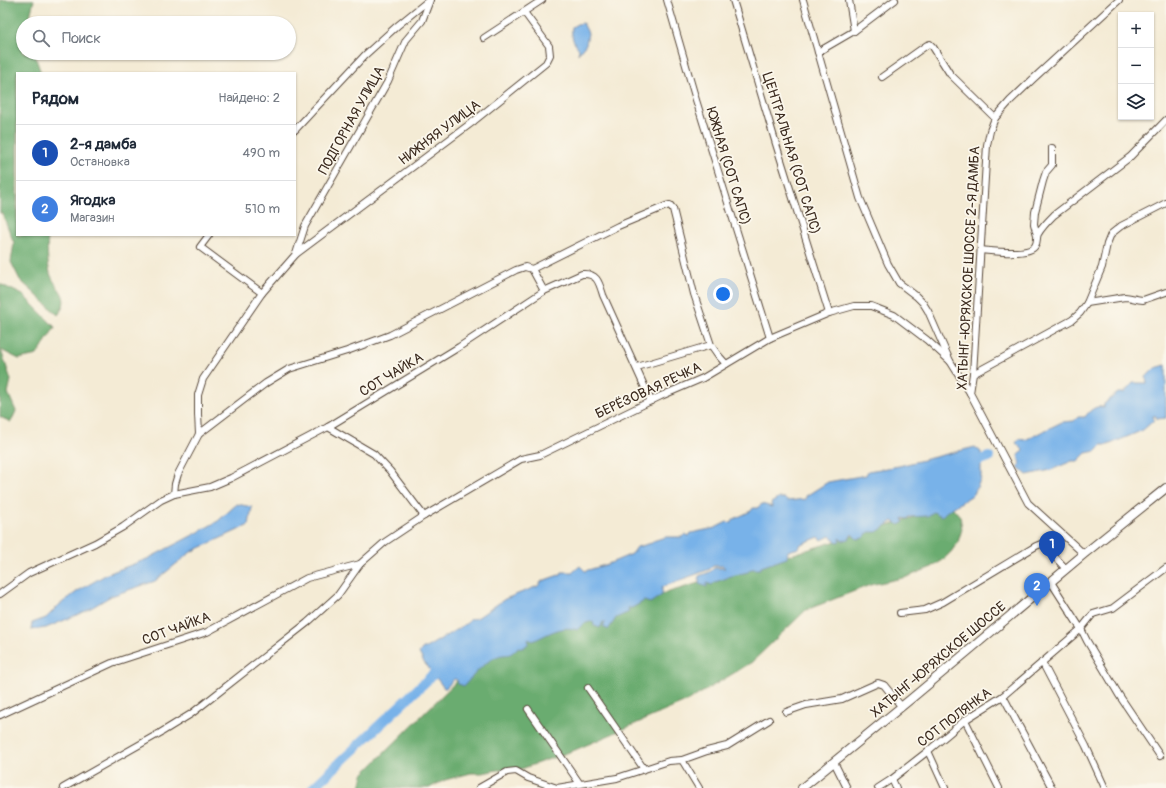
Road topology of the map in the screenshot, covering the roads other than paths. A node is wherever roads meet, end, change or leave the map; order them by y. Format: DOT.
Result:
graph roads {
  1 [pos="429,0"];
  2 [pos="542,0"];
  3 [pos="667,0"];
  4 [pos="733,0"];
  5 [pos="803,0"];
  6 [pos="849,0"];
  7 [pos="895,0"];
  8 [pos="1119,0"];
  9 [pos="524,12"];
  10 [pos="854,31"];
  11 [pos="484,38"];
  12 [pos="818,52"];
  13 [pos="882,77"];
  14 [pos="995,118"];
  15 [pos="1166,120"];
  16 [pos="296,129"];
  17 [pos="1052,148"];
  18 [pos="1166,203"];
  19 [pos="1037,235"];
  20 [pos="208,236"];
  21 [pos="981,250"];
  22 [pos="296,254"];
  23 [pos="532,269"];
  24 [pos="544,291"];
  25 [pos="1166,292"];
  26 [pos="262,293"];
  27 [pos="1087,303"];
  28 [pos="828,313"];
  29 [pos="770,338"];
  30 [pos="711,345"];
  31 [pos="950,361"];
  32 [pos="726,364"];
  33 [pos="637,367"];
  34 [pos="974,374"];
  35 [pos="970,393"];
  36 [pos="651,401"];
  37 [pos="328,427"];
  38 [pos="200,434"];
  39 [pos="1166,488"];
  40 [pos="174,494"];
  41 [pos="424,516"];
  42 [pos="1084,554"];
  43 [pos="360,564"];
  44 [pos="1166,568"];
  45 [pos="1066,569"];
  46 [pos="1051,582"];
  47 [pos="0,594"];
  48 [pos="900,613"];
  49 [pos="1081,629"];
  50 [pos="1042,662"];
  51 [pos="588,688"];
  52 [pos="1002,696"];
  53 [pos="901,706"];
  54 [pos="528,708"];
  55 [pos="786,712"];
  56 [pos="0,715"];
  57 [pos="770,720"];
  58 [pos="965,720"];
  59 [pos="928,751"];
  60 [pos="1160,756"];
  61 [pos="682,760"];
  62 [pos="834,762"];
  63 [pos="644,769"];
  64 [pos="892,779"];
  65 [pos="580,784"];
  66 [pos="63,788"];
  67 [pos="479,788"];
  68 [pos="699,788"];
  69 [pos="802,788"];
  70 [pos="847,788"];
  71 [pos="878,788"];
  72 [pos="896,788"];
  73 [pos="945,788"];
  74 [pos="999,788"];
  75 [pos="1052,788"];
  76 [pos="1105,788"];
  1 -- 16 [label="street"];
  1 -- 22 [label="street, ПОДГОРНАЯ УЛИЦА"];
  2 -- 9 [label="street"];
  3 -- 29 [label="street, ЮЖНАЯ (СОТ САПС)"];
  4 -- 28 [label="street, ЦЕНТРАЛЬНАЯ (СОТ САПС)"];
  5 -- 12 [label="street"];
  6 -- 10 [label="street"];
  7 -- 10 [label="street"];
  8 -- 14 [label="street, ХАТЫНГ-ЮРЯХСКОЕ ШОССЕ 2-Я ДАМБА"];
  9 -- 11 [label="street"];
  9 -- 22 [label="street, НИЖНЯЯ УЛИЦА"];
  10 -- 12 [label="street"];
  12 -- 31 [label="street"];
  13 -- 14 [label="street"];
  14 -- 21 [label="street, ХАТЫНГ-ЮРЯХСКОЕ ШОССЕ 2-Я ДАМБА"];
  15 -- 19 [label="street"];
  17 -- 19 [label="street"];
  18 -- 27 [label="street"];
  19 -- 21 [label="street"];
  20 -- 26 [label="street"];
  21 -- 34 [label="street, ХАТЫНГ-ЮРЯХСКОЕ ШОССЕ 2-Я ДАМБА"];
  22 -- 26 [label="street"];
  23 -- 24 [label="street"];
  23 -- 30 [label="street"];
  23 -- 38 [label="street"];
  24 -- 33 [label="street, СОТ ЧАЙКА"];
  24 -- 37 [label="street, СОТ ЧАЙКА"];
  25 -- 27 [label="street"];
  26 -- 38 [label="street"];
  27 -- 34 [label="street"];
  28 -- 29 [label="street, БЕРЁЗОВАЯ РЕЧКА"];
  28 -- 31 [label="street, БЕРЁЗОВАЯ РЕЧКА"];
  29 -- 32 [label="street, БЕРЁЗОВАЯ РЕЧКА"];
  30 -- 32 [label="street"];
  30 -- 33 [label="street"];
  31 -- 35 [label="street"];
  32 -- 36 [label="street, БЕРЁЗОВАЯ РЕЧКА"];
  33 -- 36 [label="street"];
  34 -- 35 [label="street, ХАТЫНГ-ЮРЯХСКОЕ ШОССЕ 2-Я ДАМБА"];
  35 -- 42 [label="street, ХАТЫНГ-ЮРЯХСКОЕ ШОССЕ 2-Я ДАМБА"];
  36 -- 41 [label="street, БЕРЁЗОВАЯ РЕЧКА"];
  37 -- 40 [label="street, СОТ ЧАЙКА"];
  37 -- 41 [label="street"];
  38 -- 40 [label="street"];
  39 -- 42 [label="main road, ХАТЫНГ-ЮРЯХСКОЕ ШОССЕ"];
  40 -- 47 [label="street, СОТ ЧАЙКА"];
  41 -- 43 [label="street, БЕРЁЗОВАЯ РЕЧКА"];
  42 -- 45 [label="main road, ХАТЫНГ-ЮРЯХСКОЕ ШОССЕ"];
  43 -- 56 [label="street, СОТ ЧАЙКА"];
  43 -- 66 [label="street"];
  44 -- 49 [label="street, СОТ ПОЛЯНКА"];
  45 -- 46 [label="main road, ХАТЫНГ-ЮРЯХСКОЕ ШОССЕ"];
  45 -- 48 [label="street"];
  46 -- 49 [label="street"];
  46 -- 53 [label="main road, ХАТЫНГ-ЮРЯХСКОЕ ШОССЕ"];
  49 -- 50 [label="street, СОТ ПОЛЯНКА"];
  49 -- 60 [label="street"];
  50 -- 52 [label="street, СОТ ПОЛЯНКА"];
  50 -- 76 [label="street"];
  51 -- 63 [label="street"];
  52 -- 58 [label="street, СОТ ПОЛЯНКА"];
  52 -- 75 [label="street"];
  53 -- 55 [label="street"];
  53 -- 62 [label="main road, ХАТЫНГ-ЮРЯХСКОЕ ШОССЕ"];
  54 -- 65 [label="street"];
  57 -- 61 [label="street"];
  58 -- 59 [label="street, СОТ ПОЛЯНКА"];
  58 -- 74 [label="street"];
  59 -- 64 [label="street, СОТ ПОЛЯНКА"];
  59 -- 73 [label="street"];
  61 -- 63 [label="street"];
  61 -- 68 [label="street"];
  62 -- 69 [label="main road, ХАТЫНГ-ЮРЯХСКОЕ ШОССЕ"];
  62 -- 70 [label="street"];
  63 -- 65 [label="street"];
  64 -- 71 [label="street, СОТ ПОЛЯНКА"];
  64 -- 72 [label="street"];
  65 -- 67 [label="street"];
}
